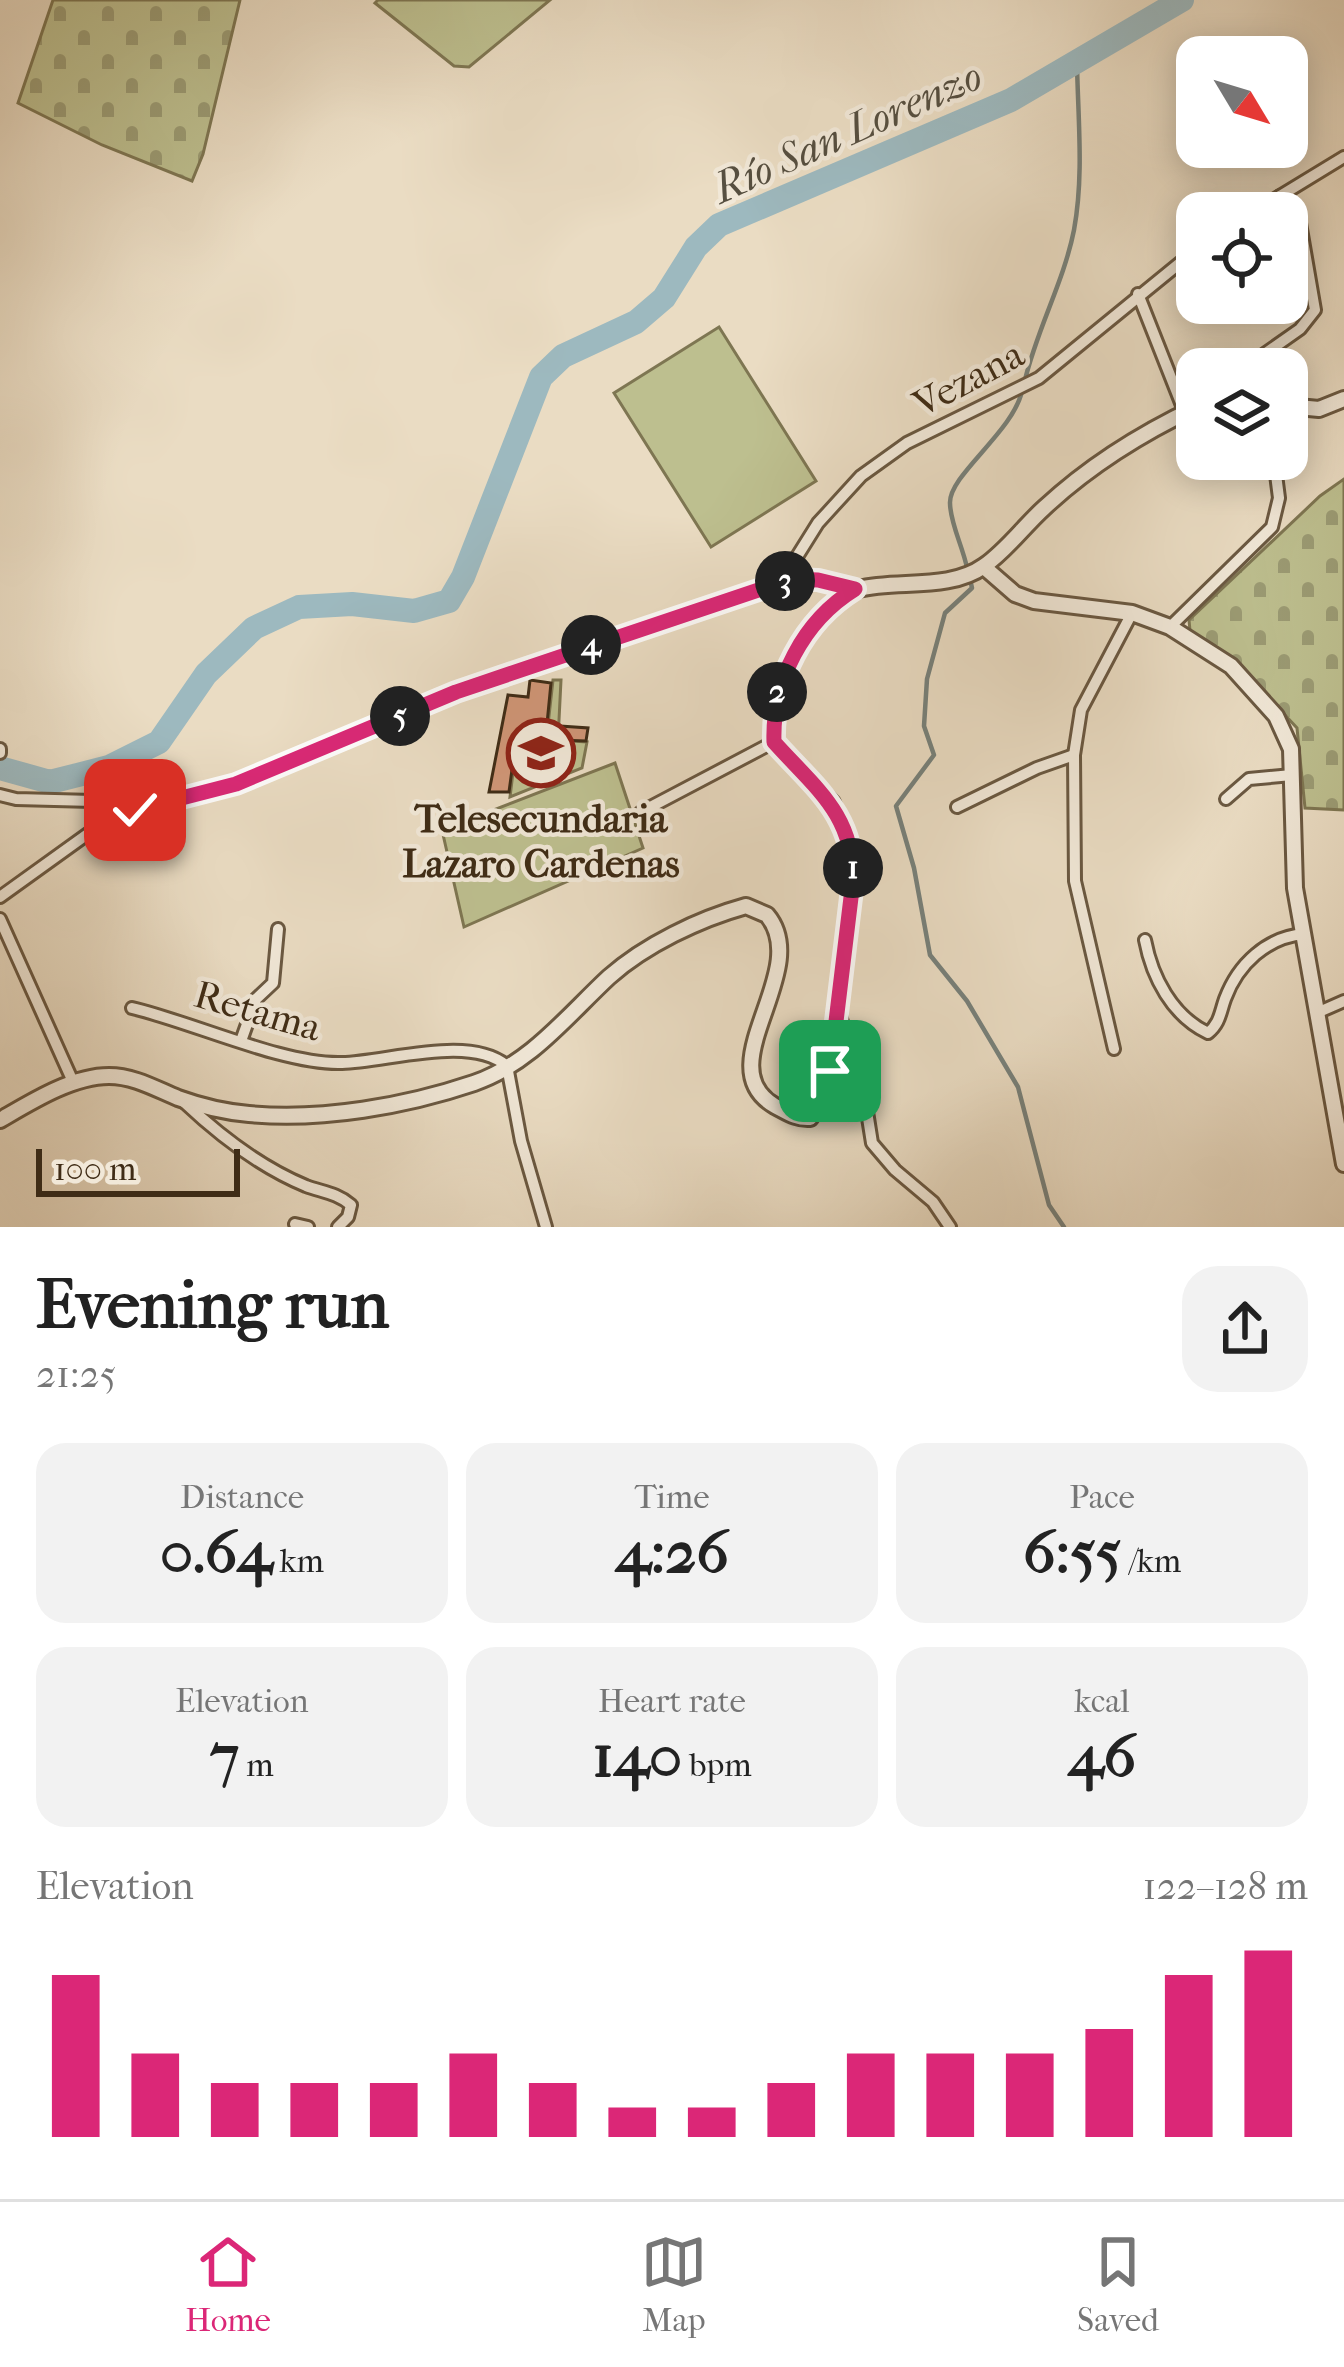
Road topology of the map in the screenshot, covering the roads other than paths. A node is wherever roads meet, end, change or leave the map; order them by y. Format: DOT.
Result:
graph roads {
  1 [pos="1344,157"];
  2 [pos="1287,192"];
  3 [pos="1176,265"];
  4 [pos="1308,269"];
  5 [pos="1138,294"];
  6 [pos="1308,319"];
  7 [pos="1304,324"];
  8 [pos="1273,348"];
  9 [pos="1176,377"];
  10 [pos="1344,399"];
  11 [pos="1308,408"];
  12 [pos="1176,419"];
  13 [pos="1277,480"];
  14 [pos="979,568"];
  15 [pos="791,579"];
  16 [pos="855,589"];
  17 [pos="1132,613"];
  18 [pos="1170,627"];
  19 [pos="774,742"];
  20 [pos="1074,755"];
  21 [pos="1292,775"];
  22 [pos="0,795"];
  23 [pos="1226,800"];
  24 [pos="957,807"];
  25 [pos="135,810"];
  26 [pos="641,812"];
  27 [pos="0,897"];
  28 [pos="0,920"];
  29 [pos="278,929"];
  30 [pos="1304,934"];
  31 [pos="1144,940"];
  32 [pos="1344,1001"];
  33 [pos="836,1003"];
  34 [pos="133,1008"];
  35 [pos="1319,1012"];
  36 [pos="241,1041"];
  37 [pos="1114,1049"];
  38 [pos="508,1066"];
  39 [pos="74,1084"];
  40 [pos="182,1100"];
  41 [pos="0,1120"];
  42 [pos="1344,1164"];
  43 [pos="338,1227"];
  44 [pos="546,1227"];
  45 [pos="950,1227"];
  1 -- 2 [label="street"];
  3 -- 5 [label="street, Vezana"];
  4 -- 6 [label="street"];
  5 -- 9 [label="street"];
  5 -- 15 [label="street, Vezana"];
  7 -- 8 [label="street"];
  10 -- 11 [label="street"];
  12 -- 14 [label="street"];
  13 -- 18 [label="street"];
  14 -- 16 [label="street"];
  14 -- 17 [label="street"];
  15 -- 16 [label="street"];
  15 -- 25 [label="street"];
  16 -- 19 [label="street"];
  17 -- 18 [label="street"];
  17 -- 20 [label="street"];
  18 -- 21 [label="street"];
  19 -- 26 [label="street"];
  19 -- 33 [label="street"];
  20 -- 24 [label="street"];
  20 -- 37 [label="street"];
  21 -- 23 [label="street"];
  21 -- 30 [label="street"];
  22 -- 25 [label="street"];
  25 -- 27 [label="street"];
  28 -- 39 [label="street"];
  29 -- 36 [label="street"];
  30 -- 31 [label="street"];
  30 -- 35 [label="street"];
  32 -- 35 [label="street"];
  33 -- 38 [label="street"];
  33 -- 45 [label="street"];
  34 -- 36 [label="street, Retama"];
  35 -- 42 [label="street"];
  36 -- 38 [label="street, Retama"];
  38 -- 40 [label="street"];
  38 -- 44 [label="street"];
  39 -- 40 [label="street"];
  39 -- 41 [label="street"];
  40 -- 43 [label="street"];
}
